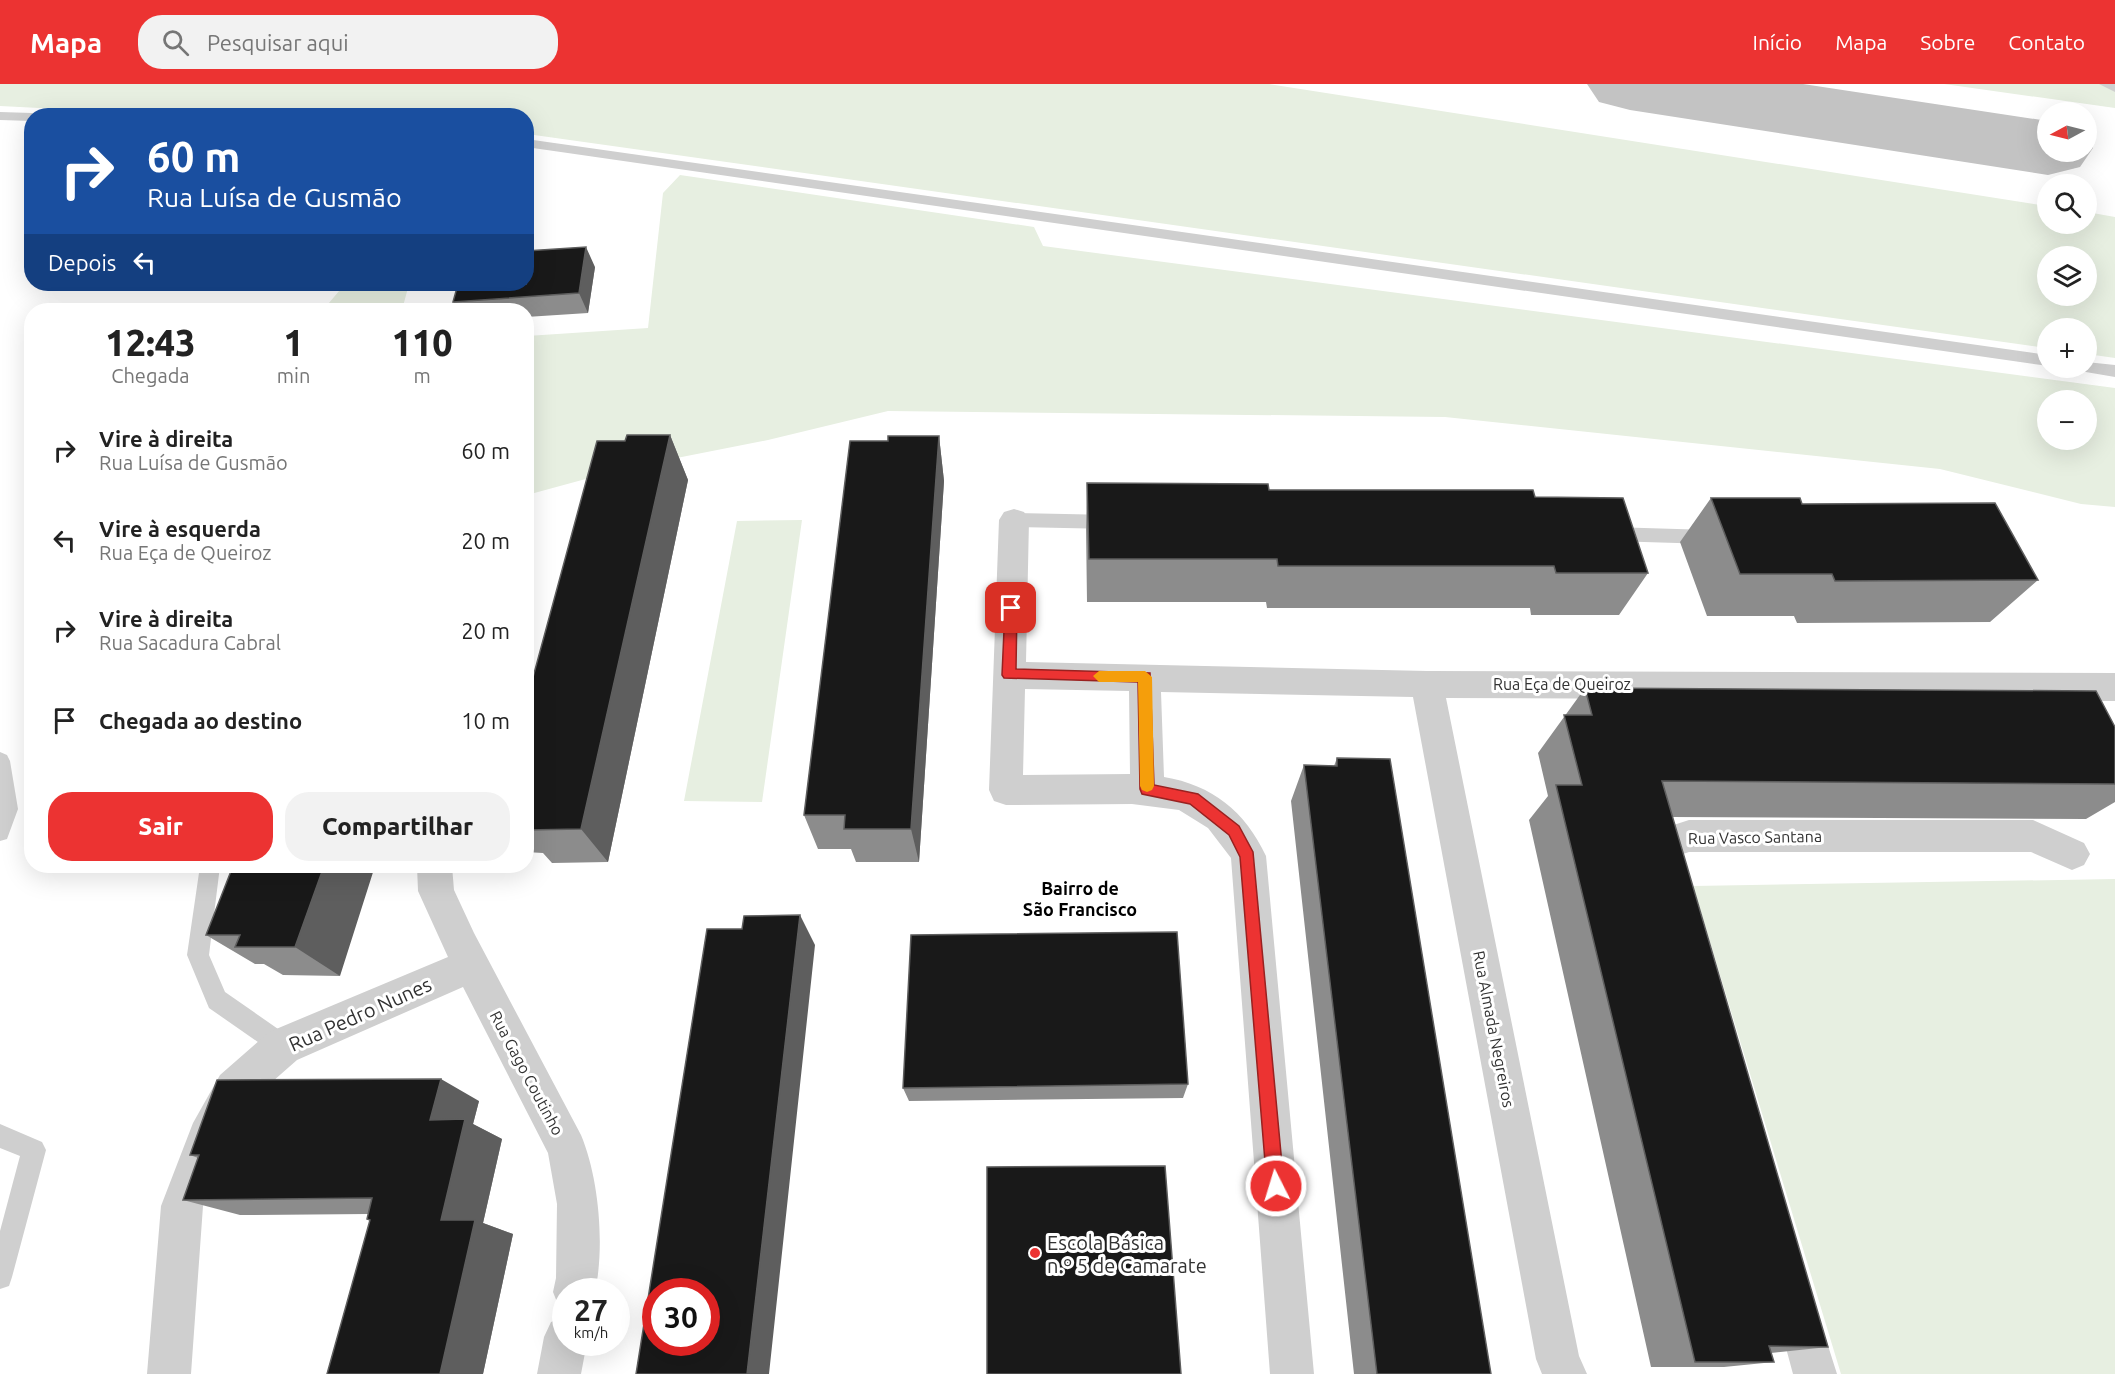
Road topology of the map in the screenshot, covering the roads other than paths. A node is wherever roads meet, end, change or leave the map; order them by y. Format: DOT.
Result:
graph roads {
  1 [pos="2106,84"];
  2 [pos="2115,88"];
  3 [pos="0,116"];
  4 [pos="24,117"];
  5 [pos="534,144"];
  6 [pos="2037,360"];
  7 [pos="2097,369"];
  8 [pos="2115,371"];
  9 [pos="1014,520"];
  10 [pos="1134,523"];
  11 [pos="1590,534"];
  12 [pos="1722,537"];
  13 [pos="1009,675"];
  14 [pos="1145,677"];
  15 [pos="1427,684"];
  16 [pos="2115,687"];
  17 [pos="0,761"];
  18 [pos="1147,789"];
  19 [pos="0,832"];
  20 [pos="2072,854"];
  21 [pos="209,873"];
  22 [pos="435,873"];
  23 [pos="1676,903"];
  24 [pos="471,965"];
  25 [pos="283,1046"];
  26 [pos="0,1136"];
  27 [pos="1785,1270"];
  28 [pos="0,1277"];
  29 [pos="577,1278"];
  30 [pos="562,1356"];
  31 [pos="169,1374"];
  32 [pos="558,1374"];
  33 [pos="1292,1374"];
  34 [pos="1565,1374"];
  35 [pos="1815,1374"];
  1 -- 2 [label="lane"];
  3 -- 4 [label="lane"];
  5 -- 6 [label="lane"];
  7 -- 8 [label="lane"];
  9 -- 10 [label="lane"];
  9 -- 13 [label="street"];
  11 -- 12 [label="lane"];
  13 -- 14 [label="street, Rua Eça de Queiroz"];
  13 -- 18 [label="street"];
  14 -- 15 [label="street, Rua Eça de Queiroz"];
  14 -- 18 [label="street"];
  15 -- 16 [label="street, Rua Eça de Queiroz"];
  15 -- 34 [label="street, Rua Almada Negreiros"];
  17 -- 19 [label="lane"];
  18 -- 33 [label="street"];
  20 -- 23 [label="street, Rua Vasco Santana"];
  21 -- 25 [label="lane"];
  22 -- 24 [label="street, Rua Gago Coutinho"];
  24 -- 25 [label="street, Rua Pedro Nunes"];
  24 -- 29 [label="street, Rua Gago Coutinho"];
  25 -- 31 [label="street, Rua Pedro Nunes"];
  26 -- 28 [label="lane"];
  27 -- 35 [label="street"];
  30 -- 32 [label="street"];
}
